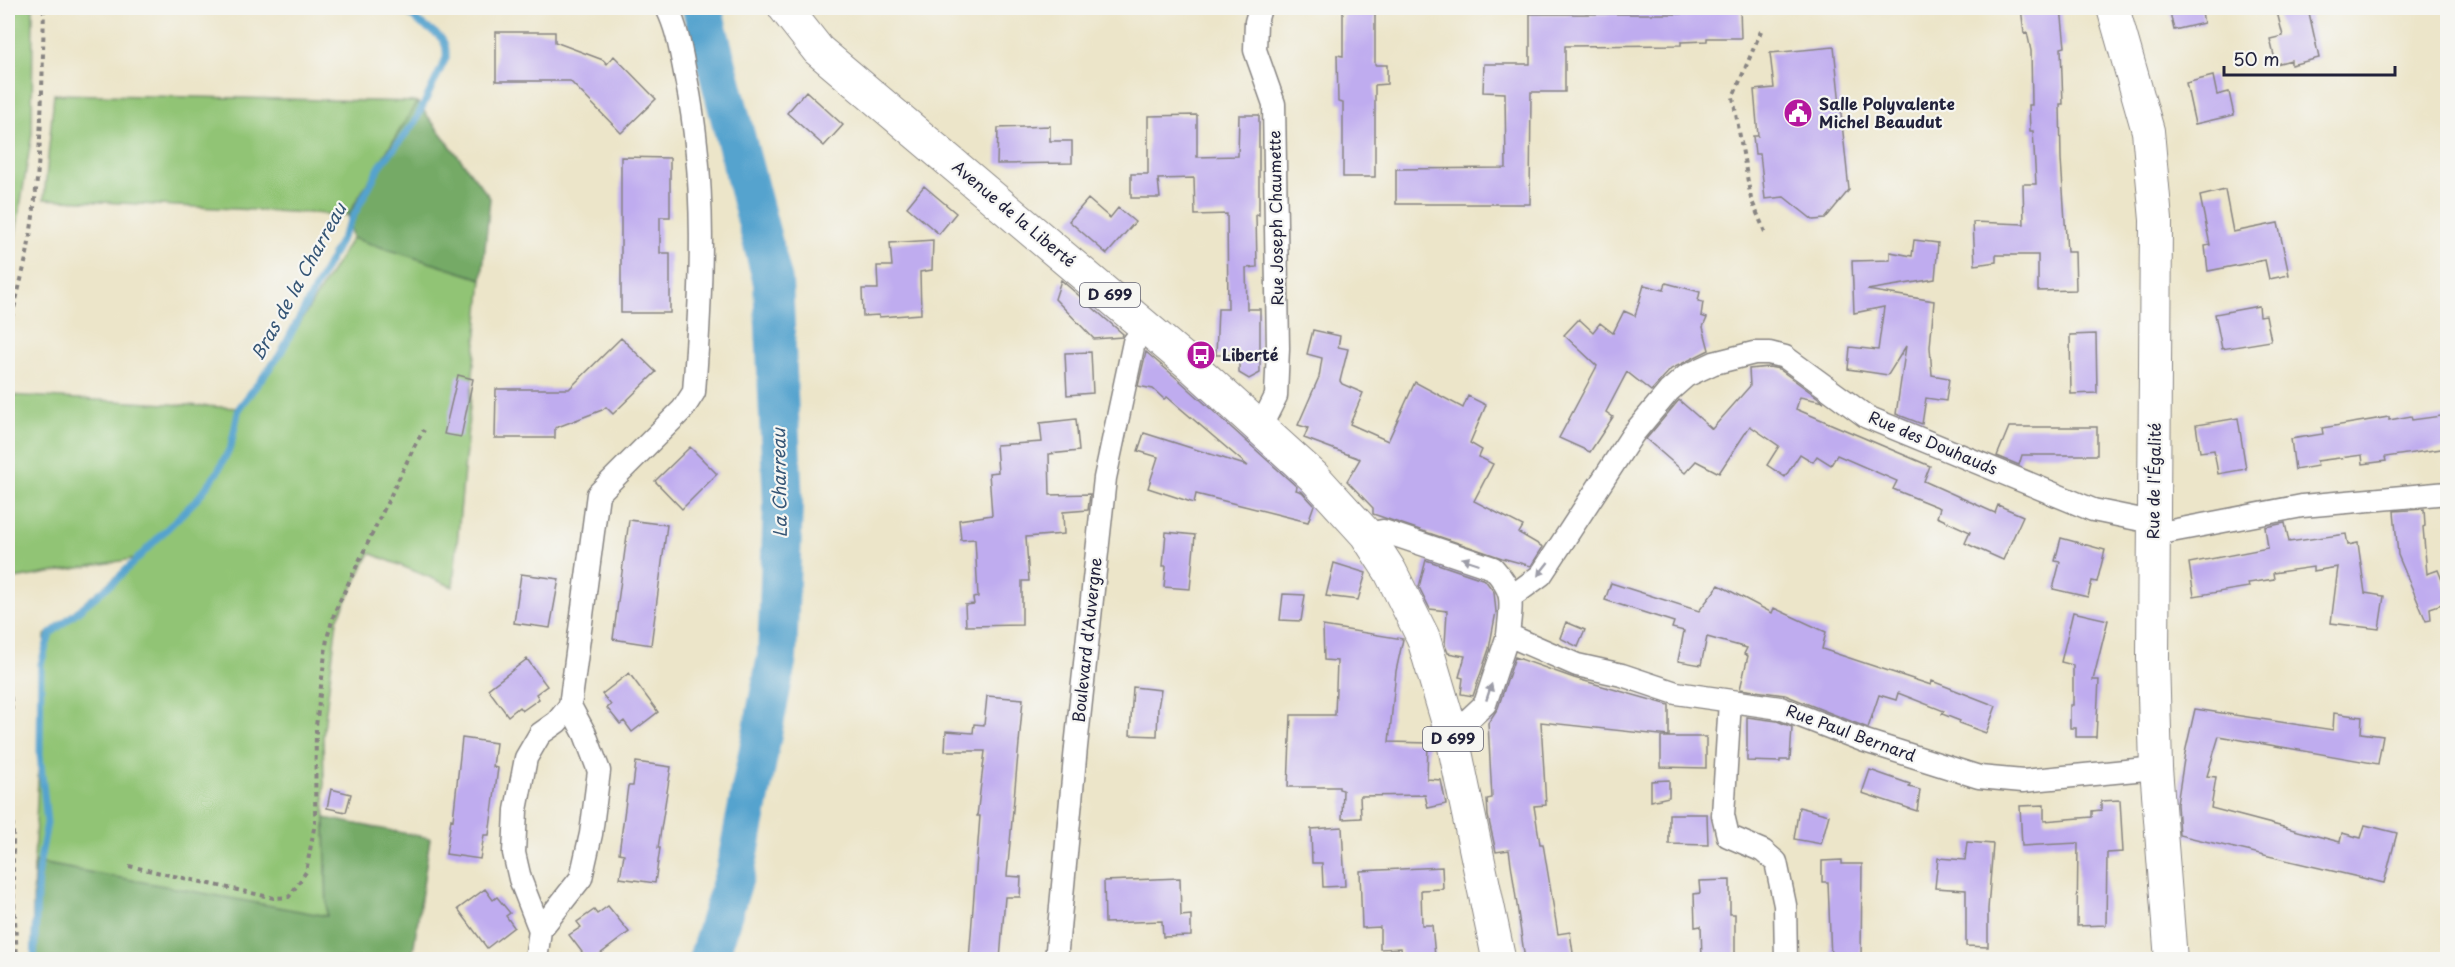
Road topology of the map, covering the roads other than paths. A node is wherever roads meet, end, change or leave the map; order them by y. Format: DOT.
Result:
graph roads {
  1 [pos="667,8"];
  2 [pos="785,8"];
  3 [pos="804,8"];
  4 [pos="1260,8"];
  5 [pos="2113,8"];
  6 [pos="843,69"];
  7 [pos="1147,327"];
  8 [pos="1260,428"];
  9 [pos="2448,493"];
  10 [pos="2153,527"];
  11 [pos="1366,534"];
  12 [pos="1511,597"];
  13 [pos="1508,635"];
  14 [pos="1730,701"];
  15 [pos="570,706"];
  16 [pos="1452,735"];
  17 [pos="2156,768"];
  18 [pos="540,930"];
  19 [pos="536,960"];
  20 [pos="1056,960"];
  21 [pos="1499,960"];
  22 [pos="1786,960"];
  23 [pos="2171,960"];
  1 -- 15 [label="street"];
  2 -- 6 [label="main road, Avenue de la Liberté / D 699"];
  3 -- 6 [label="main road, Avenue de la Liberté / D 699"];
  4 -- 8 [label="street, Rue Joseph Chaumette"];
  5 -- 10 [label="street, Rue de l'Égalité"];
  6 -- 7 [label="main road, Avenue de la Liberté / D 699"];
  7 -- 8 [label="main road, Avenue de la Liberté / D 699"];
  7 -- 20 [label="street, Boulevard d'Auvergne"];
  8 -- 11 [label="main road, Avenue de la Liberté / D 699"];
  9 -- 10 [label="street, Rue des Douhauds"];
  10 -- 12 [label="street, Rue des Douhauds, one-way"];
  10 -- 17 [label="street, Rue de l'Égalité"];
  12 -- 11 [label="street, one-way"];
  11 -- 16 [label="main road, D 699"];
  12 -- 13 [label="street"];
  13 -- 14 [label="street, Rue Paul Bernard"];
  16 -- 13 [label="street, one-way"];
  14 -- 17 [label="street, Rue Paul Bernard"];
  14 -- 22 [label="street"];
  15 -- 18 [label="street"];
  15 -- 18 [label="street"];
  16 -- 21 [label="main road, D 699"];
  17 -- 23 [label="street, Rue de l'Égalité"];
  18 -- 19 [label="street"];
}
